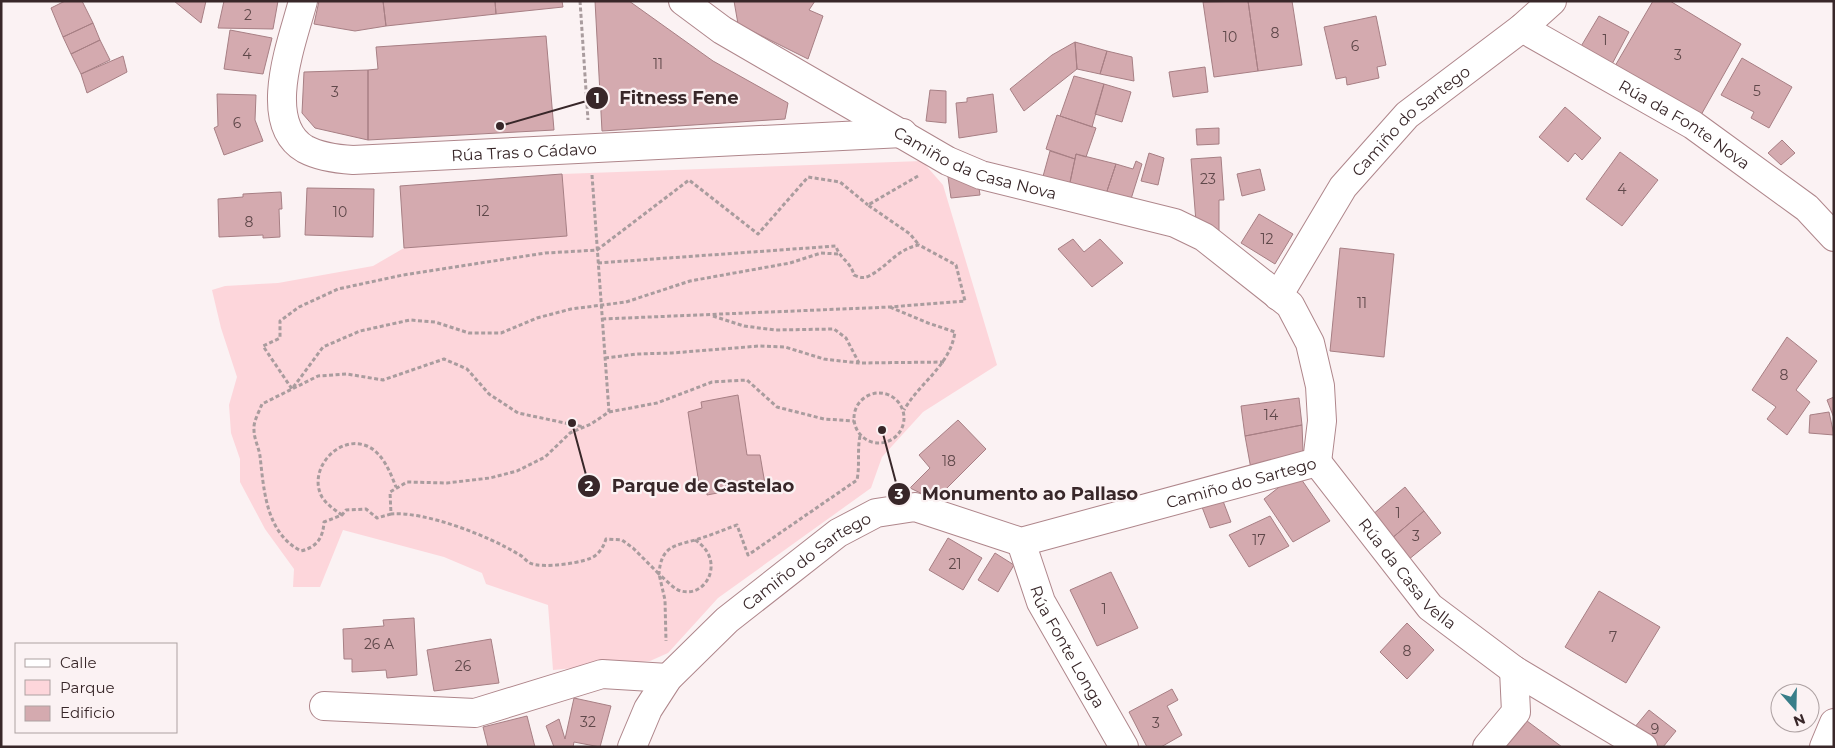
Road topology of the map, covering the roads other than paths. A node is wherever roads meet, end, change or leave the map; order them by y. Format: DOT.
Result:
graph roads {
  1 [pos="303,1"];
  2 [pos="683,1"];
  3 [pos="1552,1"];
  4 [pos="1522,28"];
  5 [pos="903,133"];
  6 [pos="1834,237"];
  7 [pos="1278,296"];
  8 [pos="1317,462"];
  9 [pos="1021,542"];
  10 [pos="1514,670"];
  11 [pos="668,678"];
  12 [pos="324,706"];
  13 [pos="1834,723"];
  14 [pos="632,747"];
  15 [pos="1124,747"];
  16 [pos="1487,747"];
  17 [pos="1643,747"];
  18 [pos="1824,747"];
  1 -- 5 [label="street, Rúa Tras o Cádavo"];
  2 -- 5 [label="street, Camiño da Casa Nova"];
  3 -- 4 [label="street, Camiño do Sartego"];
  4 -- 6 [label="street, Rúa da Fonte Nova"];
  4 -- 7 [label="street, Camiño do Sartego"];
  5 -- 7 [label="street, Camiño da Casa Nova"];
  7 -- 8 [label="street, Camiño do Sartego"];
  8 -- 9 [label="street, Camiño do Sartego"];
  8 -- 10 [label="street, Rúa da Casa Vella"];
  9 -- 11 [label="street, Camiño do Sartego"];
  9 -- 15 [label="street, Rúa Fonte Longa"];
  10 -- 16 [label="street"];
  10 -- 17 [label="street, Rúa da Casa Vella"];
  11 -- 12 [label="street"];
  11 -- 14 [label="street, Camiño do Sartego"];
  13 -- 18 [label="street"];
}
